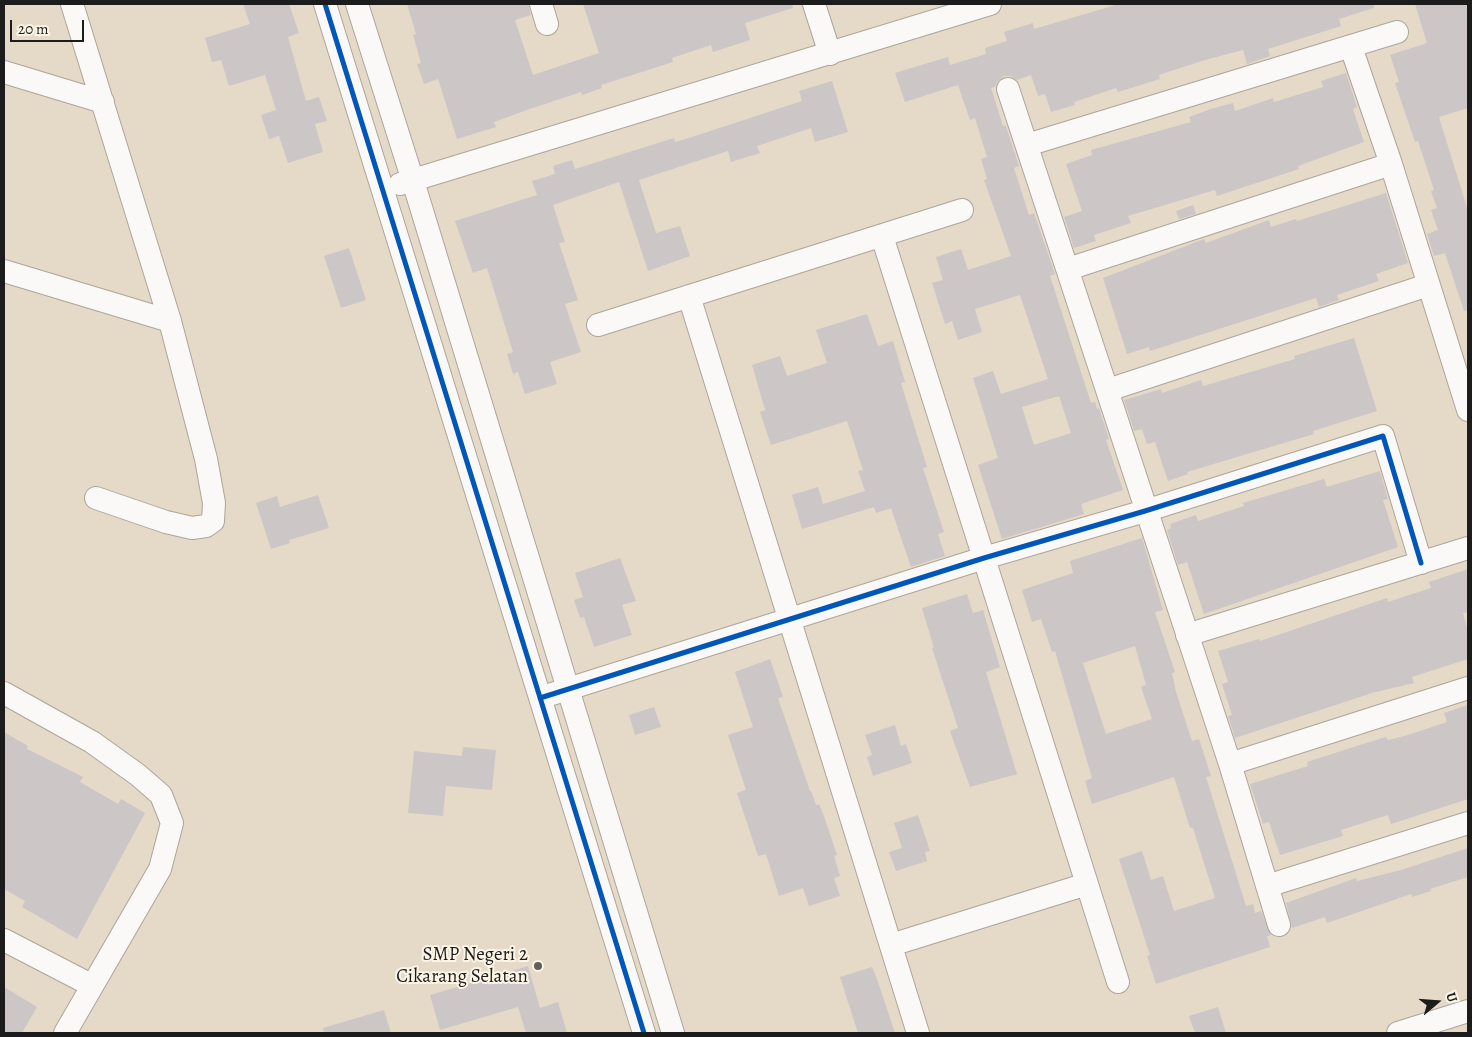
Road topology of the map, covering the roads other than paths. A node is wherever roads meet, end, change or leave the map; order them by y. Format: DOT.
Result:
graph roads {
  1 [pos="72,4"];
  2 [pos="325,4"];
  3 [pos="357,4"];
  4 [pos="814,4"];
  5 [pos="990,4"];
  6 [pos="1397,32"];
  7 [pos="1351,48"];
  8 [pos="830,54"];
  9 [pos="4,72"];
  10 [pos="1008,89"];
  11 [pos="103,102"];
  12 [pos="1027,145"];
  13 [pos="1391,164"];
  14 [pos="413,181"];
  15 [pos="382,188"];
  16 [pos="962,210"];
  17 [pos="882,236"];
  18 [pos="1068,269"];
  19 [pos="4,271"];
  20 [pos="1428,285"];
  21 [pos="689,296"];
  22 [pos="170,321"];
  23 [pos="598,325"];
  24 [pos="1108,390"];
  25 [pos="1468,410"];
  26 [pos="96,498"];
  27 [pos="1145,511"];
  28 [pos="1468,548"];
  29 [pos="984,558"];
  30 [pos="1421,563"];
  31 [pos="790,619"];
  32 [pos="1187,635"];
  33 [pos="1468,688"];
  34 [pos="567,690"];
  35 [pos="4,693"];
  36 [pos="540,698"];
  37 [pos="1230,764"];
  38 [pos="1468,823"];
  39 [pos="1087,884"];
  40 [pos="1267,886"];
  41 [pos="1279,926"];
  42 [pos="4,940"];
  43 [pos="891,946"];
  44 [pos="1118,982"];
  45 [pos="91,985"];
  46 [pos="1468,1011"];
  47 [pos="65,1033"];
  48 [pos="644,1033"];
  49 [pos="673,1033"];
  50 [pos="918,1033"];
  51 [pos="1398,1033"];
  1 -- 11 [label="street"];
  2 -- 15 [label="street"];
  3 -- 14 [label="street"];
  4 -- 8 [label="street"];
  5 -- 8 [label="street"];
  6 -- 7 [label="street"];
  7 -- 12 [label="street"];
  7 -- 13 [label="street"];
  8 -- 14 [label="street"];
  9 -- 11 [label="street"];
  10 -- 12 [label="street"];
  11 -- 22 [label="street"];
  12 -- 18 [label="street"];
  13 -- 18 [label="street"];
  13 -- 20 [label="street"];
  14 -- 15 [label="street"];
  14 -- 34 [label="street"];
  15 -- 36 [label="street"];
  16 -- 17 [label="street"];
  17 -- 21 [label="street"];
  17 -- 29 [label="street"];
  18 -- 24 [label="street"];
  19 -- 22 [label="street"];
  20 -- 24 [label="street"];
  20 -- 25 [label="street"];
  21 -- 23 [label="street"];
  21 -- 31 [label="street"];
  22 -- 26 [label="street"];
  24 -- 27 [label="street"];
  27 -- 29 [label="street"];
  27 -- 30 [label="street"];
  27 -- 32 [label="street"];
  28 -- 30 [label="street"];
  29 -- 31 [label="street"];
  29 -- 39 [label="street"];
  30 -- 32 [label="street"];
  31 -- 34 [label="street"];
  31 -- 43 [label="street"];
  32 -- 37 [label="street"];
  33 -- 37 [label="street"];
  34 -- 36 [label="street"];
  34 -- 49 [label="street"];
  35 -- 45 [label="street"];
  36 -- 48 [label="street"];
  37 -- 40 [label="street"];
  38 -- 40 [label="street"];
  39 -- 43 [label="street"];
  39 -- 44 [label="street"];
  40 -- 41 [label="street"];
  42 -- 45 [label="street"];
  43 -- 50 [label="street"];
  45 -- 47 [label="street"];
  46 -- 51 [label="street"];
}
